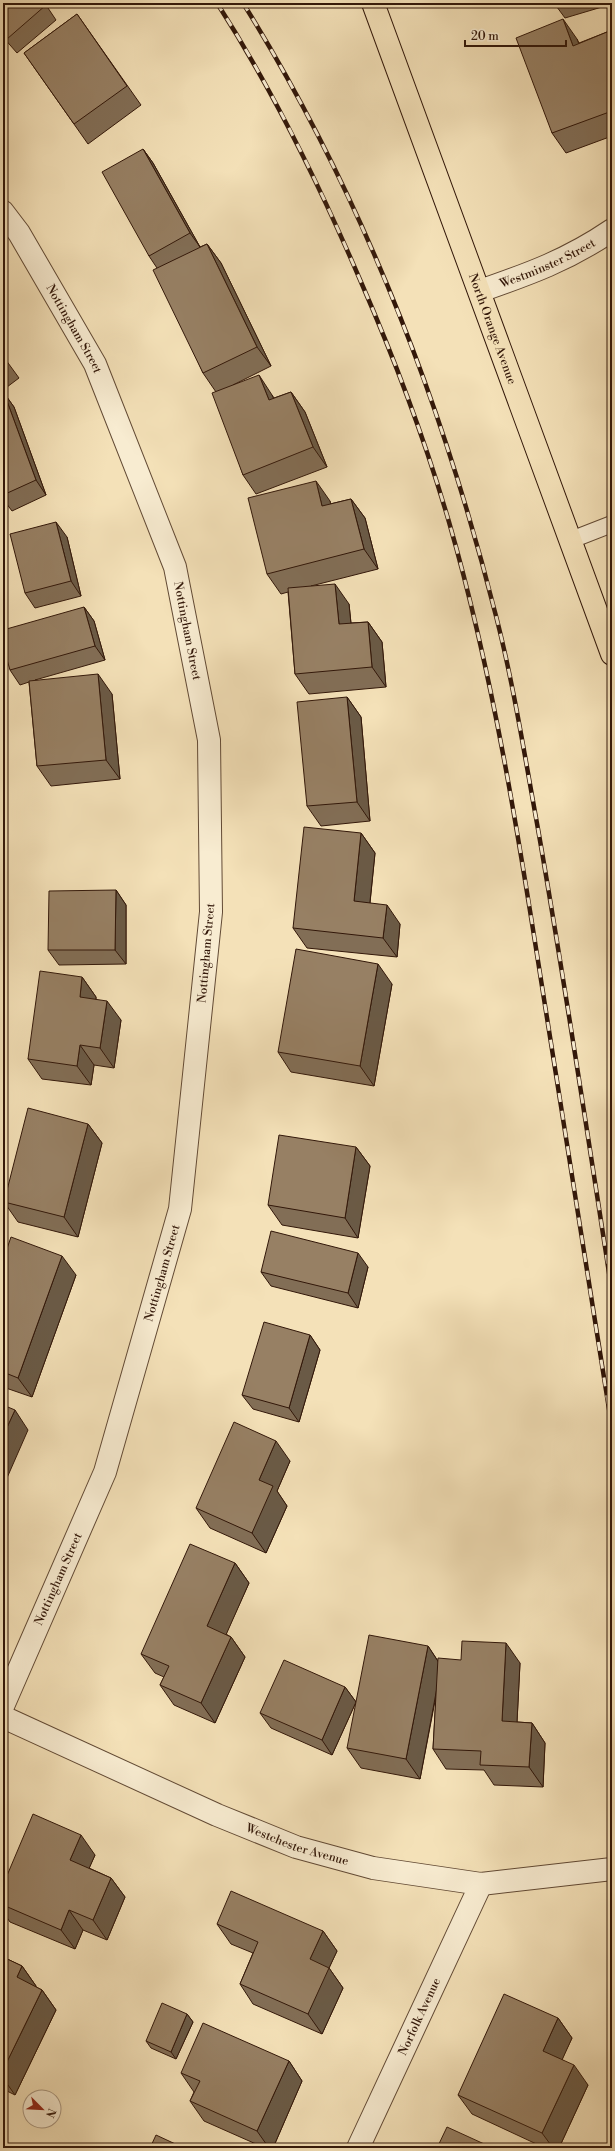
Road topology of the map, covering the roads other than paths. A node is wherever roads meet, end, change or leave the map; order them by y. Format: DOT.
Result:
graph roads {
  1 [pos="374,3"];
  2 [pos="3,212"];
  3 [pos="612,230"];
  4 [pos="480,291"];
  5 [pos="612,524"];
  6 [pos="571,540"];
  7 [pos="612,654"];
  8 [pos="3,1706"];
  9 [pos="3,1717"];
  10 [pos="612,1869"];
  11 [pos="481,1884"];
  12 [pos="358,2148"];
  1 -- 4 [label="main road, North Orange Avenue"];
  2 -- 8 [label="street, Nottingham Street"];
  3 -- 4 [label="street, Westminster Street"];
  4 -- 6 [label="main road, North Orange Avenue"];
  5 -- 6 [label="lane"];
  6 -- 7 [label="main road, North Orange Avenue"];
  9 -- 11 [label="street, Westchester Avenue"];
  10 -- 11 [label="street, Westchester Avenue"];
  11 -- 12 [label="street, Norfolk Avenue"];
}
